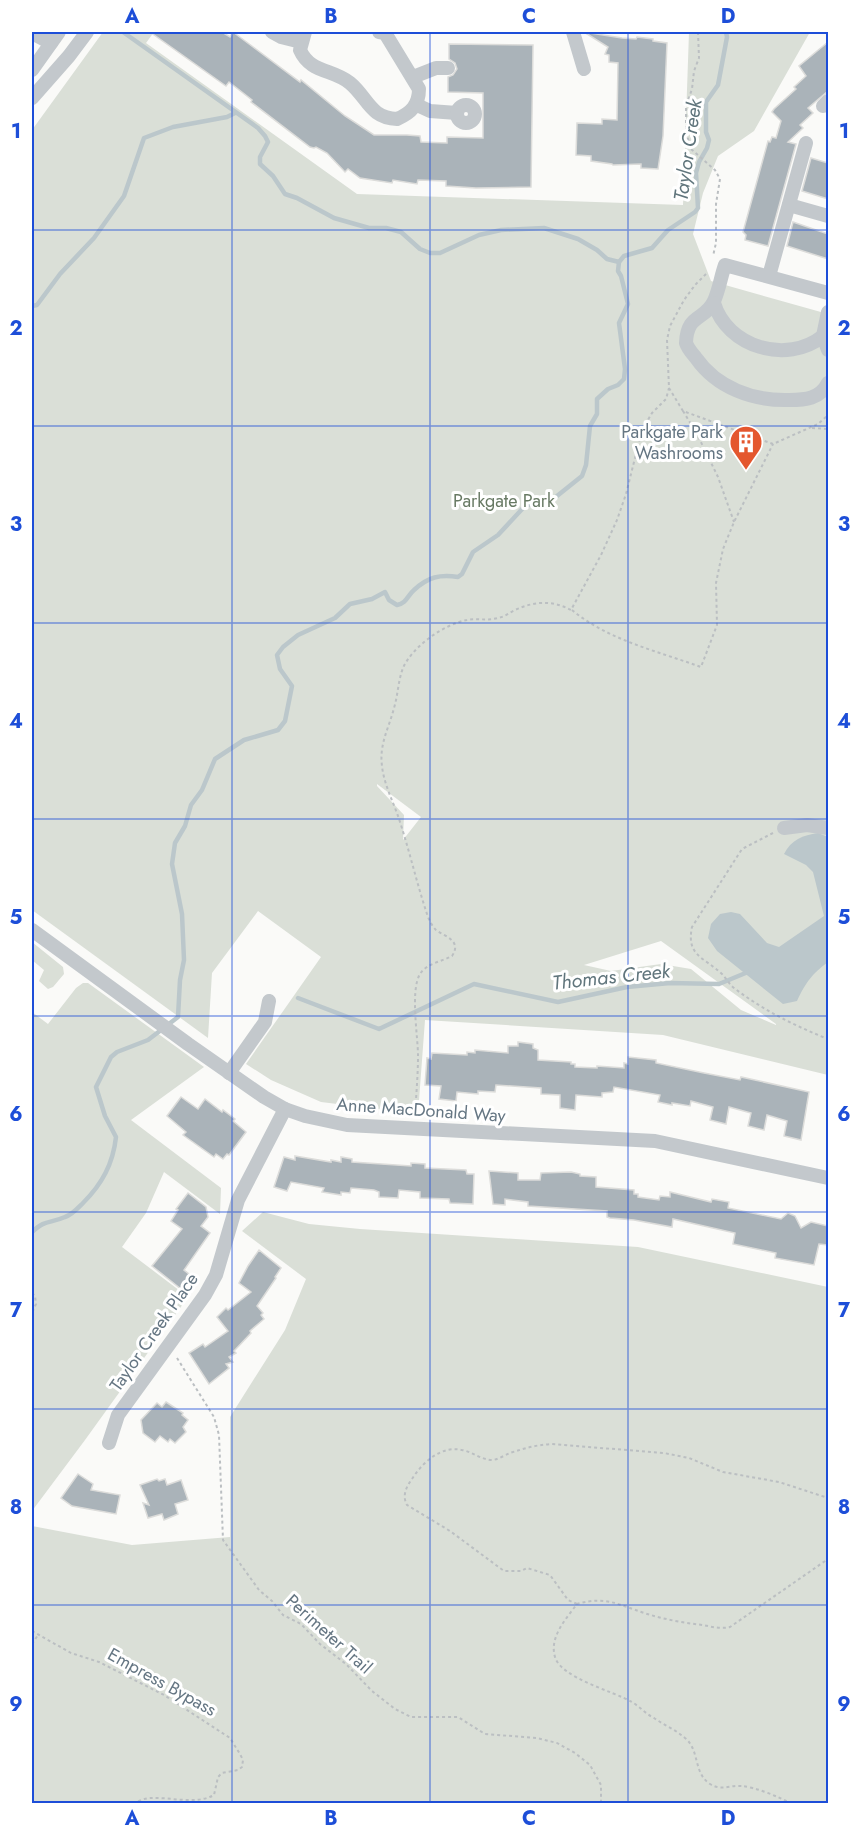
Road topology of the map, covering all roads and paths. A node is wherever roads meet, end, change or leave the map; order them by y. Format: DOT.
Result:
graph roads {
  1 [pos="87,32"];
  2 [pos="272,32"];
  3 [pos="383,32"];
  4 [pos="573,32"];
  5 [pos="698,32"];
  6 [pos="32,33"];
  7 [pos="55,37"];
  8 [pos="303,37"];
  9 [pos="448,68"];
  10 [pos="584,69"];
  11 [pos="32,70"];
  12 [pos="413,77"];
  13 [pos="32,98"];
  14 [pos="417,105"];
  15 [pos="457,113"];
  16 [pos="806,143"];
  17 [pos="789,205"];
  18 [pos="828,216"];
  19 [pos="717,268"];
  20 [pos="769,276"];
  21 [pos="828,293"];
  22 [pos="714,303"];
  23 [pos="828,312"];
  24 [pos="823,336"];
  25 [pos="828,350"];
  26 [pos="828,383"];
  27 [pos="669,388"];
  28 [pos="683,411"];
  29 [pos="809,428"];
  30 [pos="828,429"];
  31 [pos="773,444"];
  32 [pos="734,522"];
  33 [pos="571,609"];
  34 [pos="783,828"];
  35 [pos="828,828"];
  36 [pos="32,930"];
  37 [pos="269,1001"];
  38 [pos="828,1039"];
  39 [pos="229,1072"];
  40 [pos="285,1109"];
  41 [pos="415,1128"];
  42 [pos="828,1178"];
  43 [pos="32,1293"];
  44 [pos="32,1313"];
  45 [pos="168,1346"];
  46 [pos="109,1443"];
  47 [pos="828,1498"];
  48 [pos="828,1558"];
  49 [pos="577,1604"];
  50 [pos="32,1631"];
  51 [pos="38,1635"];
  52 [pos="32,1644"];
  53 [pos="133,1803"];
  54 [pos="601,1803"];
  55 [pos="792,1803"];
  1 -- 13 [label="street"];
  2 -- 8 [label="street"];
  3 -- 12 [label="street"];
  4 -- 10 [label="street"];
  5 -- 19 [label="path"];
  6 -- 7 [label="street"];
  7 -- 11 [label="street"];
  8 -- 14 [label="street"];
  9 -- 12 [label="street"];
  12 -- 14 [label="street"];
  14 -- 15 [label="street"];
  16 -- 17 [label="street"];
  17 -- 18 [label="street"];
  17 -- 20 [label="street"];
  19 -- 20 [label="street"];
  19 -- 22 [label="street"];
  20 -- 21 [label="street"];
  22 -- 24 [label="street"];
  22 -- 26 [label="street"];
  23 -- 24 [label="street"];
  24 -- 25 [label="street"];
  27 -- 33 [label="path"];
  28 -- 32 [label="path"];
  29 -- 30 [label="path"];
  31 -- 32 [label="path"];
  32 -- 33 [label="path"];
  33 -- 41 [label="path"];
  34 -- 35 [label="street"];
  34 -- 38 [label="path"];
  36 -- 39 [label="street, Anne MacDonald Way"];
  37 -- 39 [label="street"];
  39 -- 40 [label="street, Anne MacDonald Way"];
  40 -- 41 [label="street, Anne MacDonald Way"];
  40 -- 45 [label="street, Taylor Creek Place"];
  41 -- 42 [label="street, Anne MacDonald Way"];
  43 -- 44 [label="path"];
  45 -- 46 [label="street, Taylor Creek Place"];
  45 -- 54 [label="path, Perimeter Trail"];
  47 -- 49 [label="path"];
  48 -- 49 [label="path"];
  49 -- 55 [label="path"];
  50 -- 51 [label="path, Empress Bypass"];
  51 -- 52 [label="path"];
  51 -- 53 [label="path, Empress Bypass"];
}
